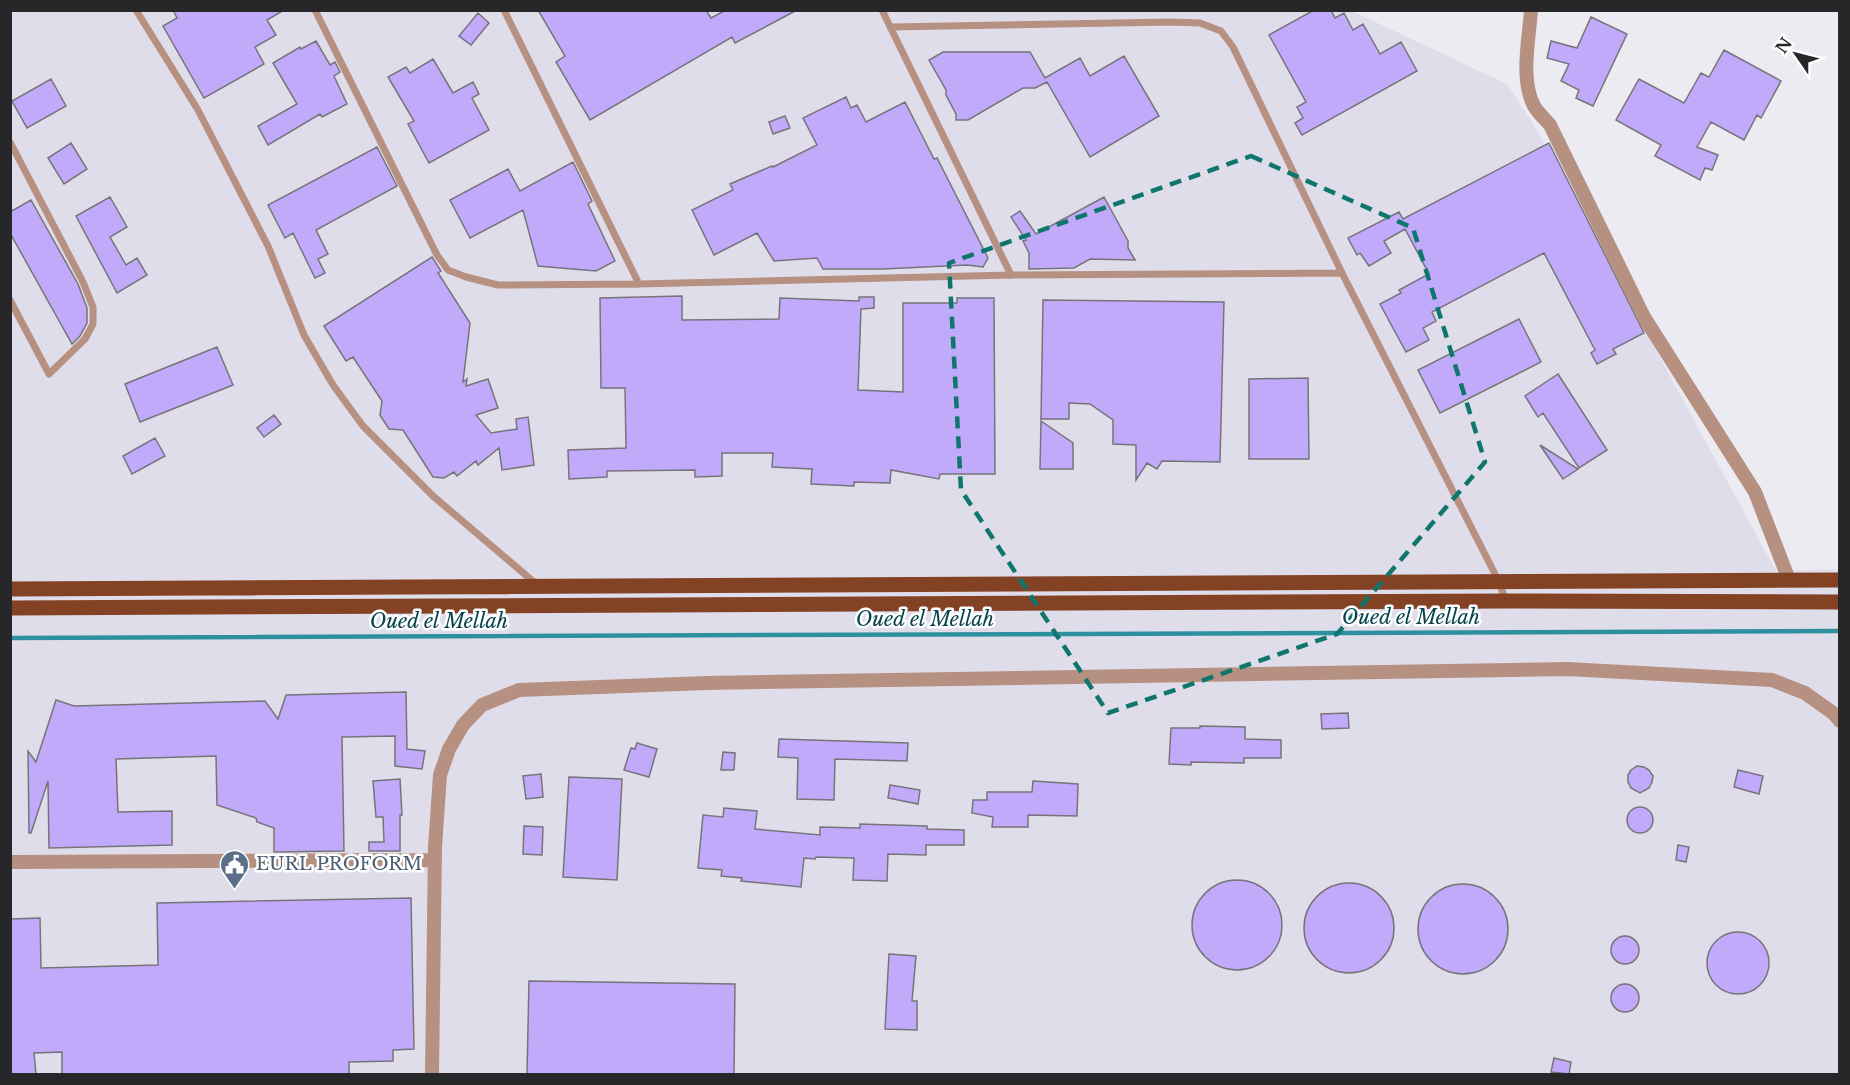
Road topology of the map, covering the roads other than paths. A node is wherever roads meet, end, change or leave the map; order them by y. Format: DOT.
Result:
graph roads {
  1 [pos="136,10"];
  2 [pos="315,10"];
  3 [pos="504,10"];
  4 [pos="882,10"];
  5 [pos="1531,10"];
  6 [pos="890,27"];
  7 [pos="10,142"];
  8 [pos="1342,273"];
  9 [pos="1011,275"];
  10 [pos="639,284"];
  11 [pos="10,300"];
  12 [pos="1498,580"];
  13 [pos="1789,580"];
  14 [pos="1839,580"];
  15 [pos="540,587"];
  16 [pos="10,589"];
  17 [pos="1506,601"];
  18 [pos="1839,602"];
  19 [pos="10,608"];
  20 [pos="1839,721"];
  21 [pos="435,860"];
  22 [pos="10,862"];
  23 [pos="432,1074"];
  1 -- 15 [label="lane"];
  2 -- 10 [label="lane"];
  3 -- 10 [label="lane"];
  4 -- 6 [label="lane"];
  5 -- 13 [label="street"];
  6 -- 8 [label="lane"];
  6 -- 9 [label="lane"];
  7 -- 11 [label="lane"];
  8 -- 9 [label="lane"];
  8 -- 12 [label="lane"];
  9 -- 10 [label="lane"];
  12 -- 13 [label="main road"];
  12 -- 15 [label="main road"];
  12 -- 17 [label="lane"];
  13 -- 14 [label="main road"];
  15 -- 16 [label="main road"];
  17 -- 18 [label="main road"];
  17 -- 19 [label="main road"];
  20 -- 21 [label="street"];
  21 -- 22 [label="street"];
  21 -- 23 [label="street"];
}
